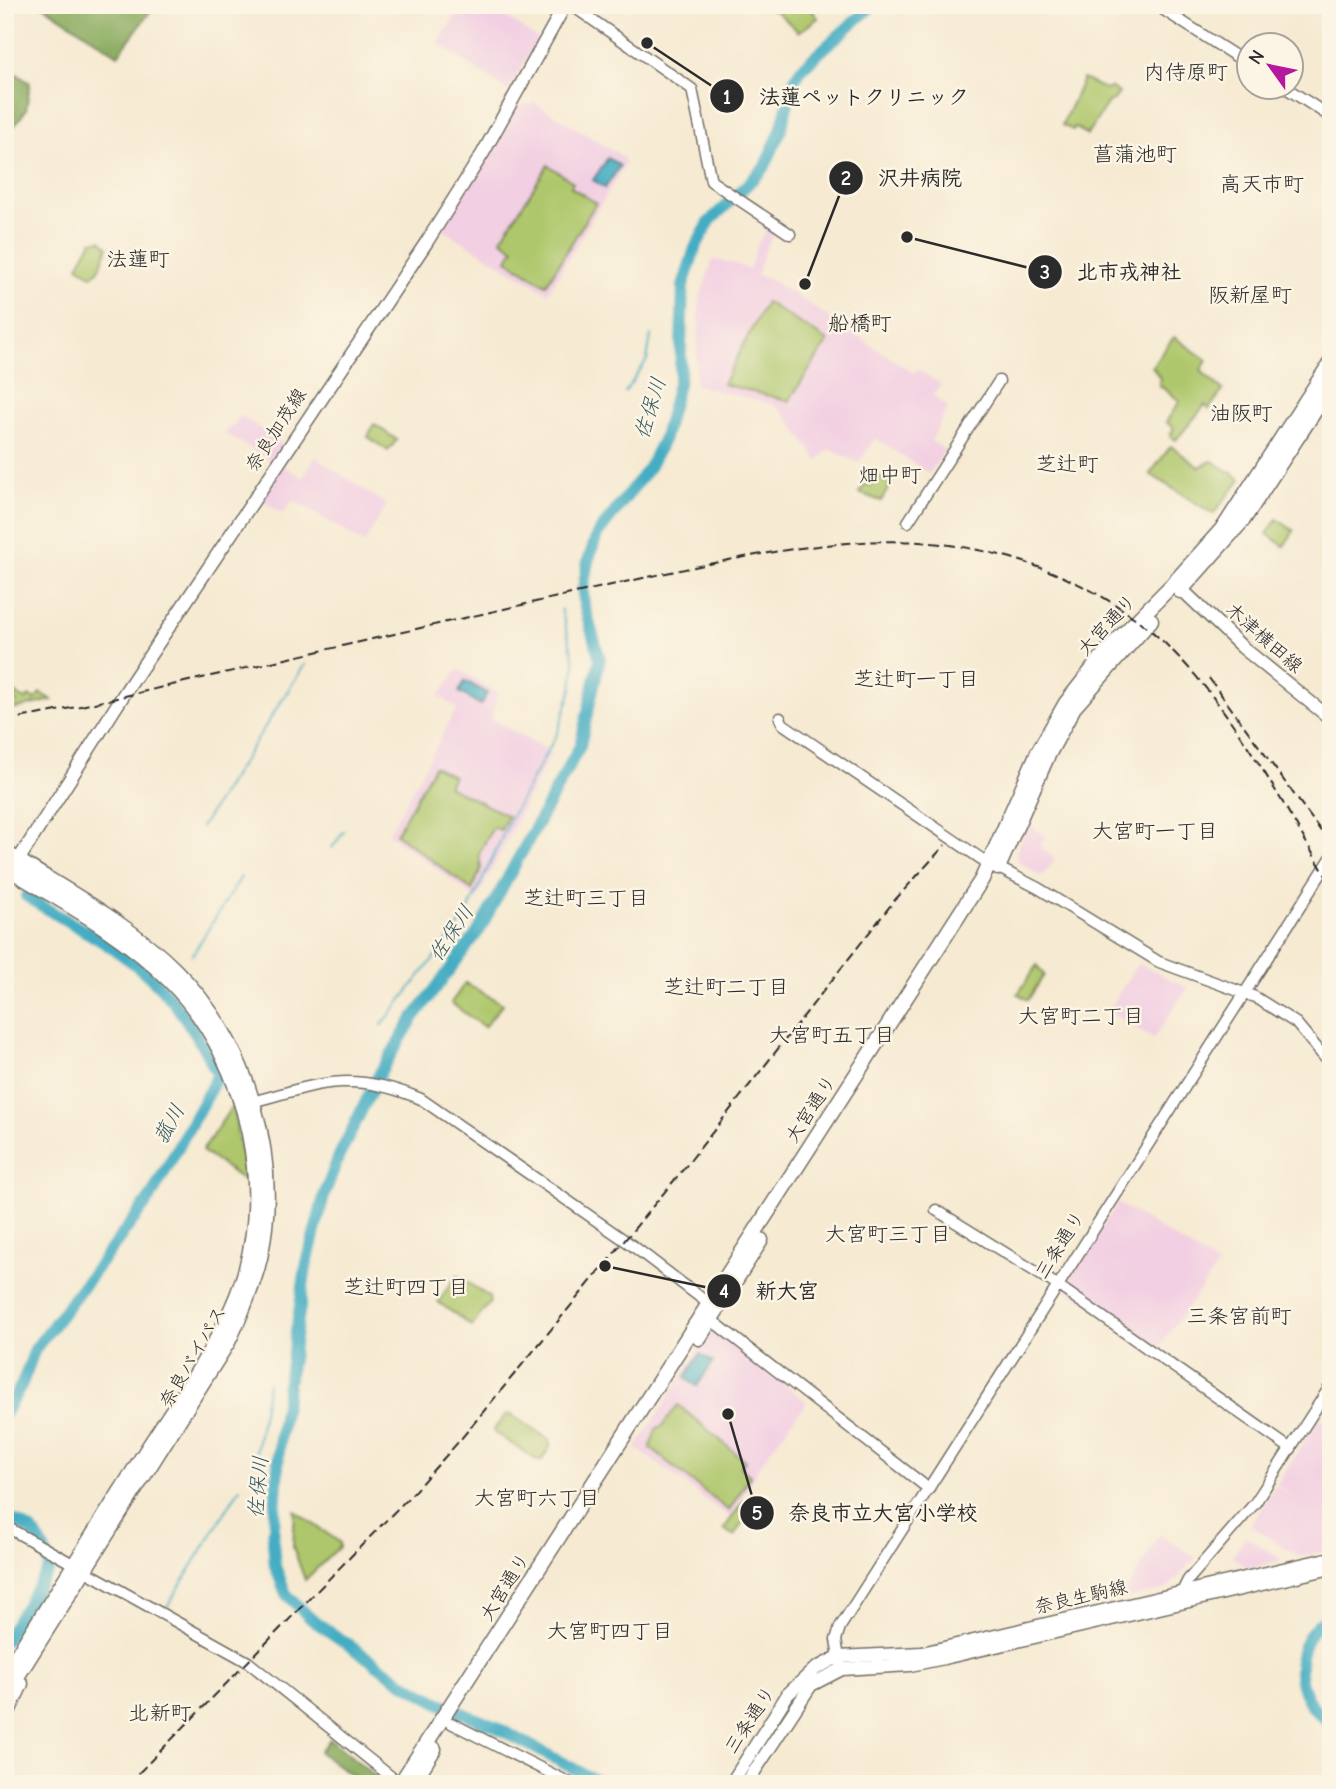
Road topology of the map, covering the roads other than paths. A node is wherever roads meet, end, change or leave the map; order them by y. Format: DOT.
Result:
graph roads {
  1 [pos="565,5"];
  2 [pos="571,5"];
  3 [pos="1156,5"];
  4 [pos="1234,55"];
  5 [pos="1304,100"];
  6 [pos="1331,117"];
  7 [pos="790,234"];
  8 [pos="1331,362"];
  9 [pos="999,381"];
  10 [pos="1331,386"];
  11 [pos="908,522"];
  12 [pos="1178,586"];
  13 [pos="780,718"];
  14 [pos="1331,719"];
  15 [pos="1331,858"];
  16 [pos="995,864"];
  17 [pos="9,866"];
  18 [pos="1244,993"];
  19 [pos="1331,1065"];
  20 [pos="247,1104"];
  21 [pos="936,1210"];
  22 [pos="1057,1285"];
  23 [pos="710,1311"];
  24 [pos="1331,1385"];
  25 [pos="1291,1448"];
  26 [pos="929,1489"];
  27 [pos="5,1526"];
  28 [pos="1331,1558"];
  29 [pos="1331,1567"];
  30 [pos="80,1569"];
  31 [pos="1196,1571"];
  32 [pos="1208,1587"];
  33 [pos="1178,1599"];
  34 [pos="38,1621"];
  35 [pos="32,1653"];
  36 [pos="5,1661"];
  37 [pos="840,1663"];
  38 [pos="5,1674"];
  39 [pos="5,1696"];
  40 [pos="5,1718"];
  41 [pos="449,1721"];
  42 [pos="400,1784"];
  43 [pos="412,1784"];
  44 [pos="572,1784"];
  45 [pos="732,1784"];
  46 [pos="746,1784"];
  1 -- 17 [label="main road, 奈良加茂線"];
  2 -- 7 [label="street"];
  3 -- 4 [label="street"];
  5 -- 6 [label="street"];
  8 -- 12 [label="highway, 大宮通り"];
  9 -- 11 [label="street"];
  10 -- 12 [label="highway, 大宮通り"];
  12 -- 14 [label="main road, 木津横田線"];
  12 -- 16 [label="highway, 大宮通り"];
  13 -- 16 [label="street"];
  15 -- 18 [label="street, 三条通り"];
  16 -- 18 [label="street"];
  16 -- 23 [label="highway, 大宮通り"];
  17 -- 20 [label="highway, 奈良バイパス"];
  18 -- 19 [label="street"];
  18 -- 22 [label="street, 三条通り"];
  20 -- 23 [label="street"];
  20 -- 30 [label="highway, 奈良バイパス"];
  21 -- 22 [label="street"];
  22 -- 25 [label="street"];
  22 -- 26 [label="street, 三条通り"];
  23 -- 26 [label="street"];
  23 -- 41 [label="highway, 大宮通り"];
  24 -- 25 [label="street"];
  25 -- 31 [label="street"];
  26 -- 37 [label="street, 三条通り"];
  27 -- 30 [label="street"];
  28 -- 32 [label="main road, 奈良生駒線"];
  29 -- 33 [label="main road, 奈良生駒線"];
  30 -- 34 [label="highway, 奈良バイパス"];
  30 -- 35 [label="highway, 奈良バイパス"];
  30 -- 42 [label="street"];
  31 -- 32 [label="street"];
  31 -- 33 [label="street"];
  32 -- 33 [label="main road, 奈良生駒線"];
  33 -- 37 [label="main road, 奈良生駒線"];
  34 -- 36 [label="highway"];
  34 -- 38 [label="highway, 奈良バイパス"];
  35 -- 39 [label="highway, 奈良バイパス"];
  35 -- 40 [label="highway"];
  37 -- 45 [label="main road, 三条通り"];
  37 -- 46 [label="main road, 三条通り"];
  41 -- 42 [label="highway, 大宮通り"];
  41 -- 43 [label="highway, 大宮通り"];
  41 -- 44 [label="street"];
}
